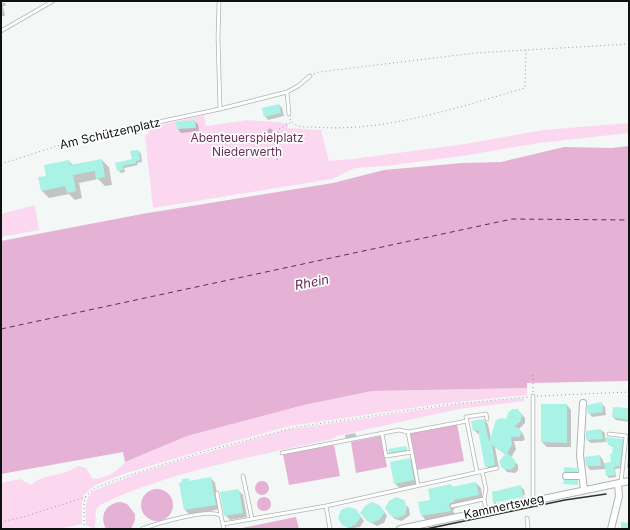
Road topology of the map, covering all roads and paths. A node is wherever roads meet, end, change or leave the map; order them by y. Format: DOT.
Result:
graph roads {
  1 [pos="53,1"];
  2 [pos="219,1"];
  3 [pos="1,31"];
  4 [pos="629,44"];
  5 [pos="526,49"];
  6 [pos="310,76"];
  7 [pos="287,92"];
  8 [pos="220,109"];
  9 [pos="289,114"];
  10 [pos="291,122"];
  11 [pos="136,127"];
  12 [pos="277,160"];
  13 [pos="1,164"];
  14 [pos="533,374"];
  15 [pos="629,392"];
  16 [pos="533,396"];
  17 [pos="583,403"];
  18 [pos="487,419"];
  19 [pos="467,421"];
  20 [pos="408,432"];
  21 [pos="382,434"];
  22 [pos="608,434"];
  23 [pos="412,452"];
  24 [pos="282,453"];
  25 [pos="497,468"];
  26 [pos="482,471"];
  27 [pos="477,472"];
  28 [pos="243,476"];
  29 [pos="566,476"];
  30 [pos="582,476"];
  31 [pos="629,481"];
  32 [pos="620,484"];
  33 [pos="418,485"];
  34 [pos="584,490"];
  35 [pos="217,493"];
  36 [pos="86,496"];
  37 [pos="484,499"];
  38 [pos="533,501"];
  39 [pos="326,506"];
  40 [pos="452,506"];
  41 [pos="486,511"];
  42 [pos="221,516"];
  43 [pos="527,518"];
  44 [pos="252,519"];
  45 [pos="1,522"];
  46 [pos="223,524"];
  47 [pos="84,529"];
  48 [pos="142,529"];
  49 [pos="224,529"];
  50 [pos="330,529"];
  51 [pos="400,529"];
  52 [pos="528,529"];
  53 [pos="611,529"];
  1 -- 3 [label="lane"];
  2 -- 8 [label="lane"];
  4 -- 5 [label="path"];
  5 -- 6 [label="path"];
  5 -- 10 [label="path"];
  6 -- 7 [label="lane, Am Schützenplatz"];
  7 -- 8 [label="lane, Am Schützenplatz"];
  7 -- 9 [label="lane"];
  8 -- 11 [label="lane, Am Schützenplatz"];
  9 -- 10 [label="path"];
  10 -- 12 [label="path"];
  11 -- 13 [label="path, Am Schützenplatz"];
  14 -- 16 [label="path"];
  15 -- 16 [label="path"];
  16 -- 36 [label="path"];
  16 -- 38 [label="lane"];
  17 -- 30 [label="street"];
  18 -- 19 [label="lane"];
  19 -- 20 [label="lane"];
  19 -- 27 [label="lane"];
  20 -- 21 [label="lane"];
  20 -- 23 [label="lane"];
  21 -- 23 [label="lane"];
  21 -- 24 [label="lane"];
  22 -- 32 [label="lane"];
  23 -- 33 [label="lane"];
  25 -- 26 [label="lane"];
  26 -- 27 [label="lane"];
  26 -- 37 [label="lane"];
  27 -- 33 [label="lane"];
  28 -- 44 [label="lane"];
  29 -- 30 [label="street"];
  30 -- 34 [label="street"];
  31 -- 32 [label="street, Kammertsweg"];
  32 -- 34 [label="street, Kammertsweg"];
  32 -- 53 [label="street"];
  33 -- 39 [label="lane"];
  34 -- 38 [label="street, Kammertsweg"];
  35 -- 42 [label="lane"];
  36 -- 45 [label="path"];
  36 -- 47 [label="path"];
  37 -- 40 [label="lane"];
  37 -- 41 [label="lane"];
  38 -- 41 [label="street, Kammertsweg"];
  39 -- 44 [label="lane"];
  39 -- 50 [label="lane"];
  41 -- 51 [label="street, Kammertsweg"];
  42 -- 46 [label="lane"];
  42 -- 48 [label="lane"];
  43 -- 52 [label="lane"];
  44 -- 46 [label="lane"];
  46 -- 49 [label="lane"];
}
